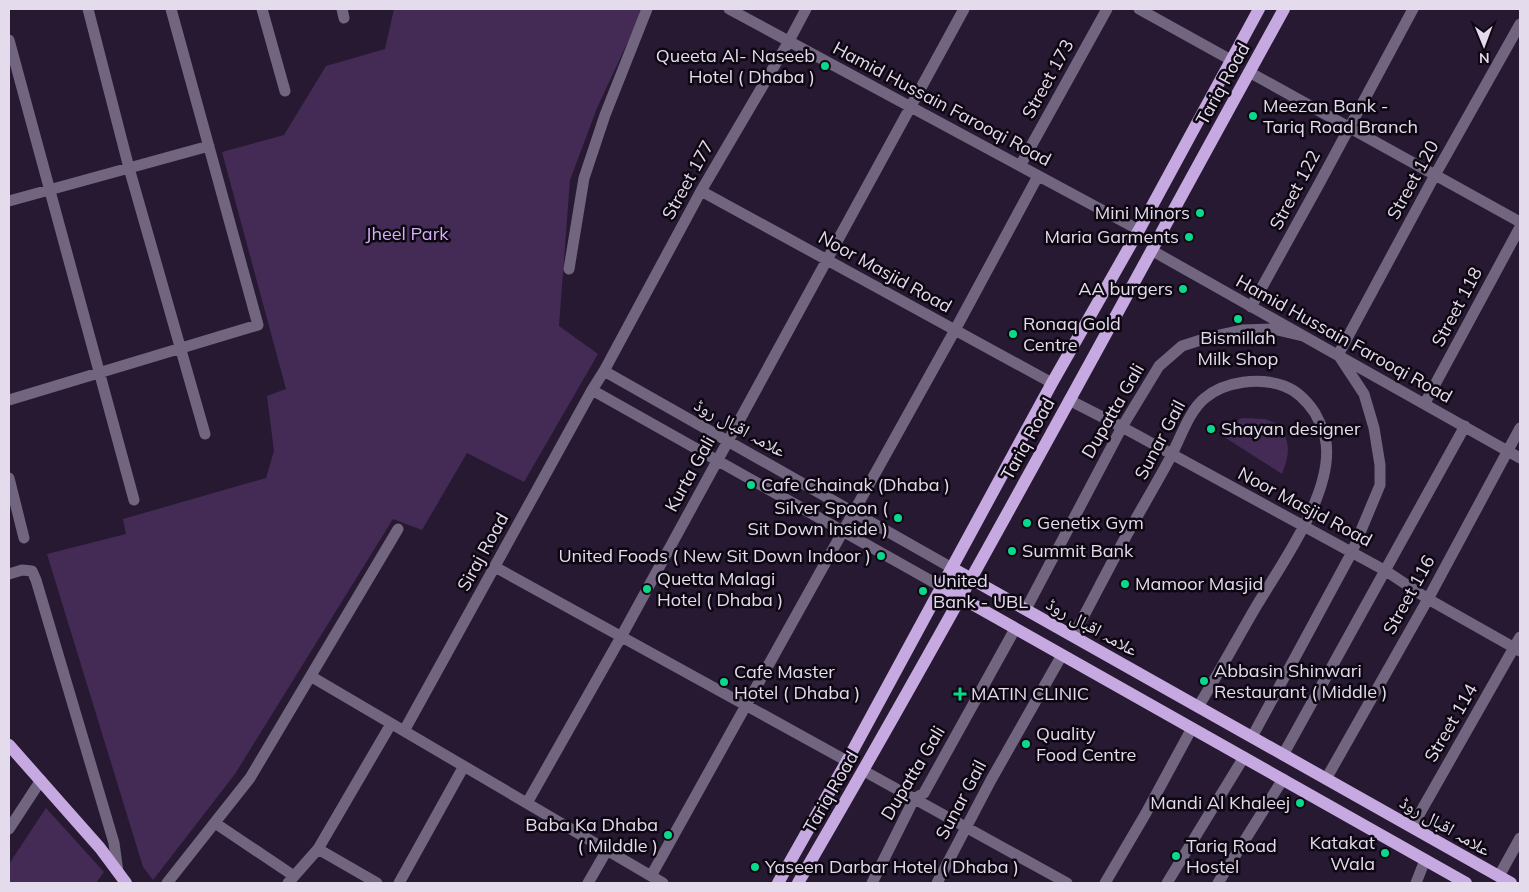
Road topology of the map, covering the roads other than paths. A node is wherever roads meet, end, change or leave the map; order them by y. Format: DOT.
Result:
graph roads {
  1 [pos="88,9"];
  2 [pos="171,9"];
  3 [pos="262,9"];
  4 [pos="647,9"];
  5 [pos="729,9"];
  6 [pos="806,9"];
  7 [pos="964,9"];
  8 [pos="1107,9"];
  9 [pos="1139,9"];
  10 [pos="1260,9"];
  11 [pos="1284,9"];
  12 [pos="1412,9"];
  13 [pos="1520,24"];
  14 [pos="9,40"];
  15 [pos="789,41"];
  16 [pos="1231,60"];
  17 [pos="1249,72"];
  18 [pos="285,90"];
  19 [pos="911,107"];
  20 [pos="1348,127"];
  21 [pos="209,146"];
  22 [pos="1020,166"];
  23 [pos="129,168"];
  24 [pos="1435,175"];
  25 [pos="1038,176"];
  26 [pos="50,191"];
  27 [pos="701,191"];
  28 [pos="9,201"];
  29 [pos="1520,222"];
  30 [pos="1520,226"];
  31 [pos="1139,230"];
  32 [pos="1151,250"];
  33 [pos="827,260"];
  34 [pos="569,268"];
  35 [pos="1251,308"];
  36 [pos="955,330"];
  37 [pos="1303,336"];
  38 [pos="180,349"];
  39 [pos="1338,355"];
  40 [pos="604,371"];
  41 [pos="100,373"];
  42 [pos="1052,383"];
  43 [pos="592,390"];
  44 [pos="9,400"];
  45 [pos="1070,400"];
  46 [pos="1425,403"];
  47 [pos="1465,426"];
  48 [pos="1122,427"];
  49 [pos="1520,428"];
  50 [pos="205,434"];
  51 [pos="728,441"];
  52 [pos="1508,451"];
  53 [pos="1172,455"];
  54 [pos="1520,458"];
  55 [pos="717,461"];
  56 [pos="9,478"];
  57 [pos="134,500"];
  58 [pos="853,512"];
  59 [pos="1304,526"];
  60 [pos="398,529"];
  61 [pos="842,531"];
  62 [pos="24,538"];
  63 [pos="1352,552"];
  64 [pos="495,567"];
  65 [pos="952,568"];
  66 [pos="1386,571"];
  67 [pos="9,574"];
  68 [pos="971,578"];
  69 [pos="942,587"];
  70 [pos="960,598"];
  71 [pos="1428,599"];
  72 [pos="1026,610"];
  73 [pos="1015,629"];
  74 [pos="1073,636"];
  75 [pos="621,637"];
  76 [pos="1518,645"];
  77 [pos="1062,655"];
  78 [pos="312,677"];
  79 [pos="746,706"];
  80 [pos="1198,707"];
  81 [pos="391,724"];
  82 [pos="1192,728"];
  83 [pos="404,731"];
  84 [pos="1252,738"];
  85 [pos="9,745"];
  86 [pos="1283,755"];
  87 [pos="1244,757"];
  88 [pos="847,761"];
  89 [pos="464,766"];
  90 [pos="864,771"];
  91 [pos="1326,778"];
  92 [pos="1283,779"];
  93 [pos="40,780"];
  94 [pos="914,799"];
  95 [pos="527,803"];
  96 [pos="215,823"];
  97 [pos="966,827"];
  98 [pos="1412,827"];
  99 [pos="9,829"];
  100 [pos="1520,838"];
  101 [pos="318,849"];
  102 [pos="607,850"];
  103 [pos="1425,860"];
  104 [pos="118,872"];
  105 [pos="651,876"];
  106 [pos="1499,876"];
  107 [pos="291,880"];
  108 [pos="111,883"];
  109 [pos="126,883"];
  110 [pos="167,883"];
  111 [pos="376,883"];
  112 [pos="399,883"];
  113 [pos="588,883"];
  114 [pos="663,883"];
  115 [pos="778,883"];
  116 [pos="798,883"];
  117 [pos="872,883"];
  118 [pos="937,883"];
  119 [pos="1067,883"];
  120 [pos="1105,883"];
  121 [pos="1167,883"];
  122 [pos="1218,883"];
  123 [pos="1416,883"];
  124 [pos="1466,883"];
  125 [pos="1511,883"];
  1 -- 23 [label="street"];
  2 -- 21 [label="street"];
  3 -- 18 [label="street"];
  4 -- 34 [label="street"];
  5 -- 15 [label="street, Hamid Hussain Farooqi Road"];
  6 -- 15 [label="street, Street 177"];
  7 -- 19 [label="street, Kurta Gali"];
  8 -- 22 [label="street, Street 173"];
  9 -- 16 [label="street"];
  10 -- 16 [label="main road, Tariq Road"];
  11 -- 17 [label="main road, Tariq Road"];
  12 -- 20 [label="street, Street 122"];
  13 -- 24 [label="street, Street 120"];
  14 -- 26 [label="street"];
  15 -- 19 [label="street, Hamid Hussain Farooqi Road"];
  15 -- 27 [label="street, Street 177"];
  16 -- 31 [label="main road, Tariq Road"];
  17 -- 20 [label="street"];
  17 -- 32 [label="main road, Tariq Road"];
  19 -- 22 [label="street, Hamid Hussain Farooqi Road"];
  19 -- 33 [label="street, Kurta Gali"];
  20 -- 24 [label="street"];
  20 -- 35 [label="street, Street 122"];
  21 -- 23 [label="street"];
  21 -- 38 [label="street"];
  22 -- 25 [label="street, Hamid Hussain Farooqi Road"];
  23 -- 26 [label="street"];
  23 -- 38 [label="street"];
  24 -- 29 [label="street"];
  24 -- 39 [label="street, Street 120"];
  25 -- 31 [label="street, Hamid Hussain Farooqi Road"];
  25 -- 36 [label="street"];
  26 -- 28 [label="street"];
  26 -- 41 [label="street"];
  27 -- 33 [label="street, Noor Masjid Road"];
  27 -- 40 [label="street, Street 177"];
  30 -- 46 [label="street, Street 118"];
  31 -- 42 [label="main road, Tariq Road"];
  32 -- 35 [label="street, Hamid Hussain Farooqi Road"];
  32 -- 45 [label="main road, Tariq Road"];
  33 -- 36 [label="street, Noor Masjid Road"];
  33 -- 51 [label="street, Kurta Gali"];
  35 -- 37 [label="street, Hamid Hussain Farooqi Road"];
  36 -- 42 [label="street, Noor Masjid Road"];
  36 -- 58 [label="street"];
  37 -- 39 [label="street, Hamid Hussain Farooqi Road"];
  37 -- 48 [label="street, Dupatta Gali"];
  38 -- 41 [label="street"];
  38 -- 50 [label="street"];
  39 -- 46 [label="street, Hamid Hussain Farooqi Road"];
  39 -- 63 [label="street"];
  40 -- 43 [label="street, Street 177"];
  40 -- 51 [label="street, علامہ اقبال روڈ"];
  41 -- 44 [label="street"];
  41 -- 57 [label="street"];
  42 -- 65 [label="main road, Tariq Road"];
  43 -- 55 [label="street"];
  43 -- 64 [label="street, Siraj Road"];
  45 -- 48 [label="street, Noor Masjid Road"];
  45 -- 68 [label="main road, Tariq Road"];
  46 -- 47 [label="street, Hamid Hussain Farooqi Road"];
  47 -- 52 [label="street, Hamid Hussain Farooqi Road"];
  47 -- 66 [label="street"];
  48 -- 53 [label="street, Noor Masjid Road"];
  48 -- 72 [label="street, Dupatta Gali"];
  49 -- 52 [label="street, Street 116"];
  51 -- 55 [label="street, Kurta Gali"];
  51 -- 58 [label="street, علامہ اقبال روڈ"];
  52 -- 54 [label="street, Hamid Hussain Farooqi Road"];
  52 -- 71 [label="street, Street 116"];
  53 -- 59 [label="street, Noor Masjid Road"];
  53 -- 59 [label="street, Sunar Gail"];
  53 -- 74 [label="street, Sunar Gail"];
  55 -- 61 [label="street"];
  55 -- 75 [label="street, Kurta Gali"];
  56 -- 62 [label="street"];
  58 -- 61 [label="street"];
  58 -- 65 [label="street, علامہ اقبال روڈ"];
  59 -- 63 [label="street, Noor Masjid Road"];
  59 -- 80 [label="street, Sunar Gail"];
  60 -- 78 [label="street"];
  61 -- 69 [label="street"];
  61 -- 79 [label="street"];
  63 -- 66 [label="street, Noor Masjid Road"];
  63 -- 84 [label="street"];
  64 -- 75 [label="street"];
  64 -- 83 [label="street, Siraj Road"];
  65 -- 68 [label="main road, علامہ اقبال روڈ"];
  65 -- 69 [label="main road, Tariq Road"];
  66 -- 71 [label="street, Noor Masjid Road"];
  66 -- 86 [label="street"];
  67 -- 104 [label="street"];
  68 -- 70 [label="main road, Tariq Road"];
  68 -- 72 [label="main road, علامہ اقبال روڈ"];
  69 -- 70 [label="main road"];
  69 -- 88 [label="main road, Tariq Road"];
  70 -- 73 [label="main road"];
  70 -- 90 [label="main road, Tariq Road"];
  71 -- 76 [label="street, Noor Masjid Road"];
  71 -- 91 [label="street, Street 116"];
  72 -- 74 [label="main road, علامہ اقبال روڈ"];
  73 -- 77 [label="main road"];
  73 -- 94 [label="street, Dupatta Gali"];
  74 -- 80 [label="main road, علامہ اقبال روڈ"];
  75 -- 79 [label="street"];
  75 -- 95 [label="street, Kurta Gali"];
  76 -- 98 [label="street, Street 114"];
  77 -- 82 [label="main road"];
  77 -- 97 [label="street, Sunar Gail"];
  78 -- 81 [label="street"];
  78 -- 96 [label="street"];
  79 -- 88 [label="street"];
  79 -- 105 [label="street"];
  80 -- 84 [label="main road, علامہ اقبال روڈ"];
  81 -- 83 [label="street"];
  81 -- 101 [label="street"];
  82 -- 87 [label="main road"];
  82 -- 120 [label="street"];
  83 -- 89 [label="street"];
  84 -- 86 [label="main road, علامہ اقبال روڈ"];
  85 -- 93 [label="main road"];
  86 -- 91 [label="main road, علامہ اقبال روڈ"];
  87 -- 92 [label="main road"];
  87 -- 121 [label="street"];
  88 -- 115 [label="main road, Tariq Road"];
  89 -- 95 [label="street"];
  89 -- 112 [label="street"];
  90 -- 94 [label="street"];
  90 -- 116 [label="main road, Tariq Road"];
  91 -- 98 [label="main road, علامہ اقبال روڈ"];
  92 -- 103 [label="main road"];
  92 -- 122 [label="street"];
  93 -- 99 [label="street"];
  93 -- 104 [label="main road"];
  94 -- 97 [label="street"];
  94 -- 117 [label="street, Dupatta Gali"];
  95 -- 102 [label="street"];
  96 -- 107 [label="street"];
  96 -- 110 [label="street"];
  97 -- 118 [label="street, Sunar Gail"];
  97 -- 119 [label="street"];
  98 -- 106 [label="main road, علامہ اقبال روڈ"];
  100 -- 106 [label="street"];
  101 -- 107 [label="street"];
  101 -- 111 [label="street"];
  102 -- 105 [label="street"];
  102 -- 113 [label="street"];
  103 -- 123 [label="street"];
  103 -- 124 [label="main road"];
  104 -- 108 [label="main road"];
  104 -- 109 [label="main road"];
  105 -- 114 [label="street"];
  106 -- 125 [label="main road, علامہ اقبال روڈ"];
}
